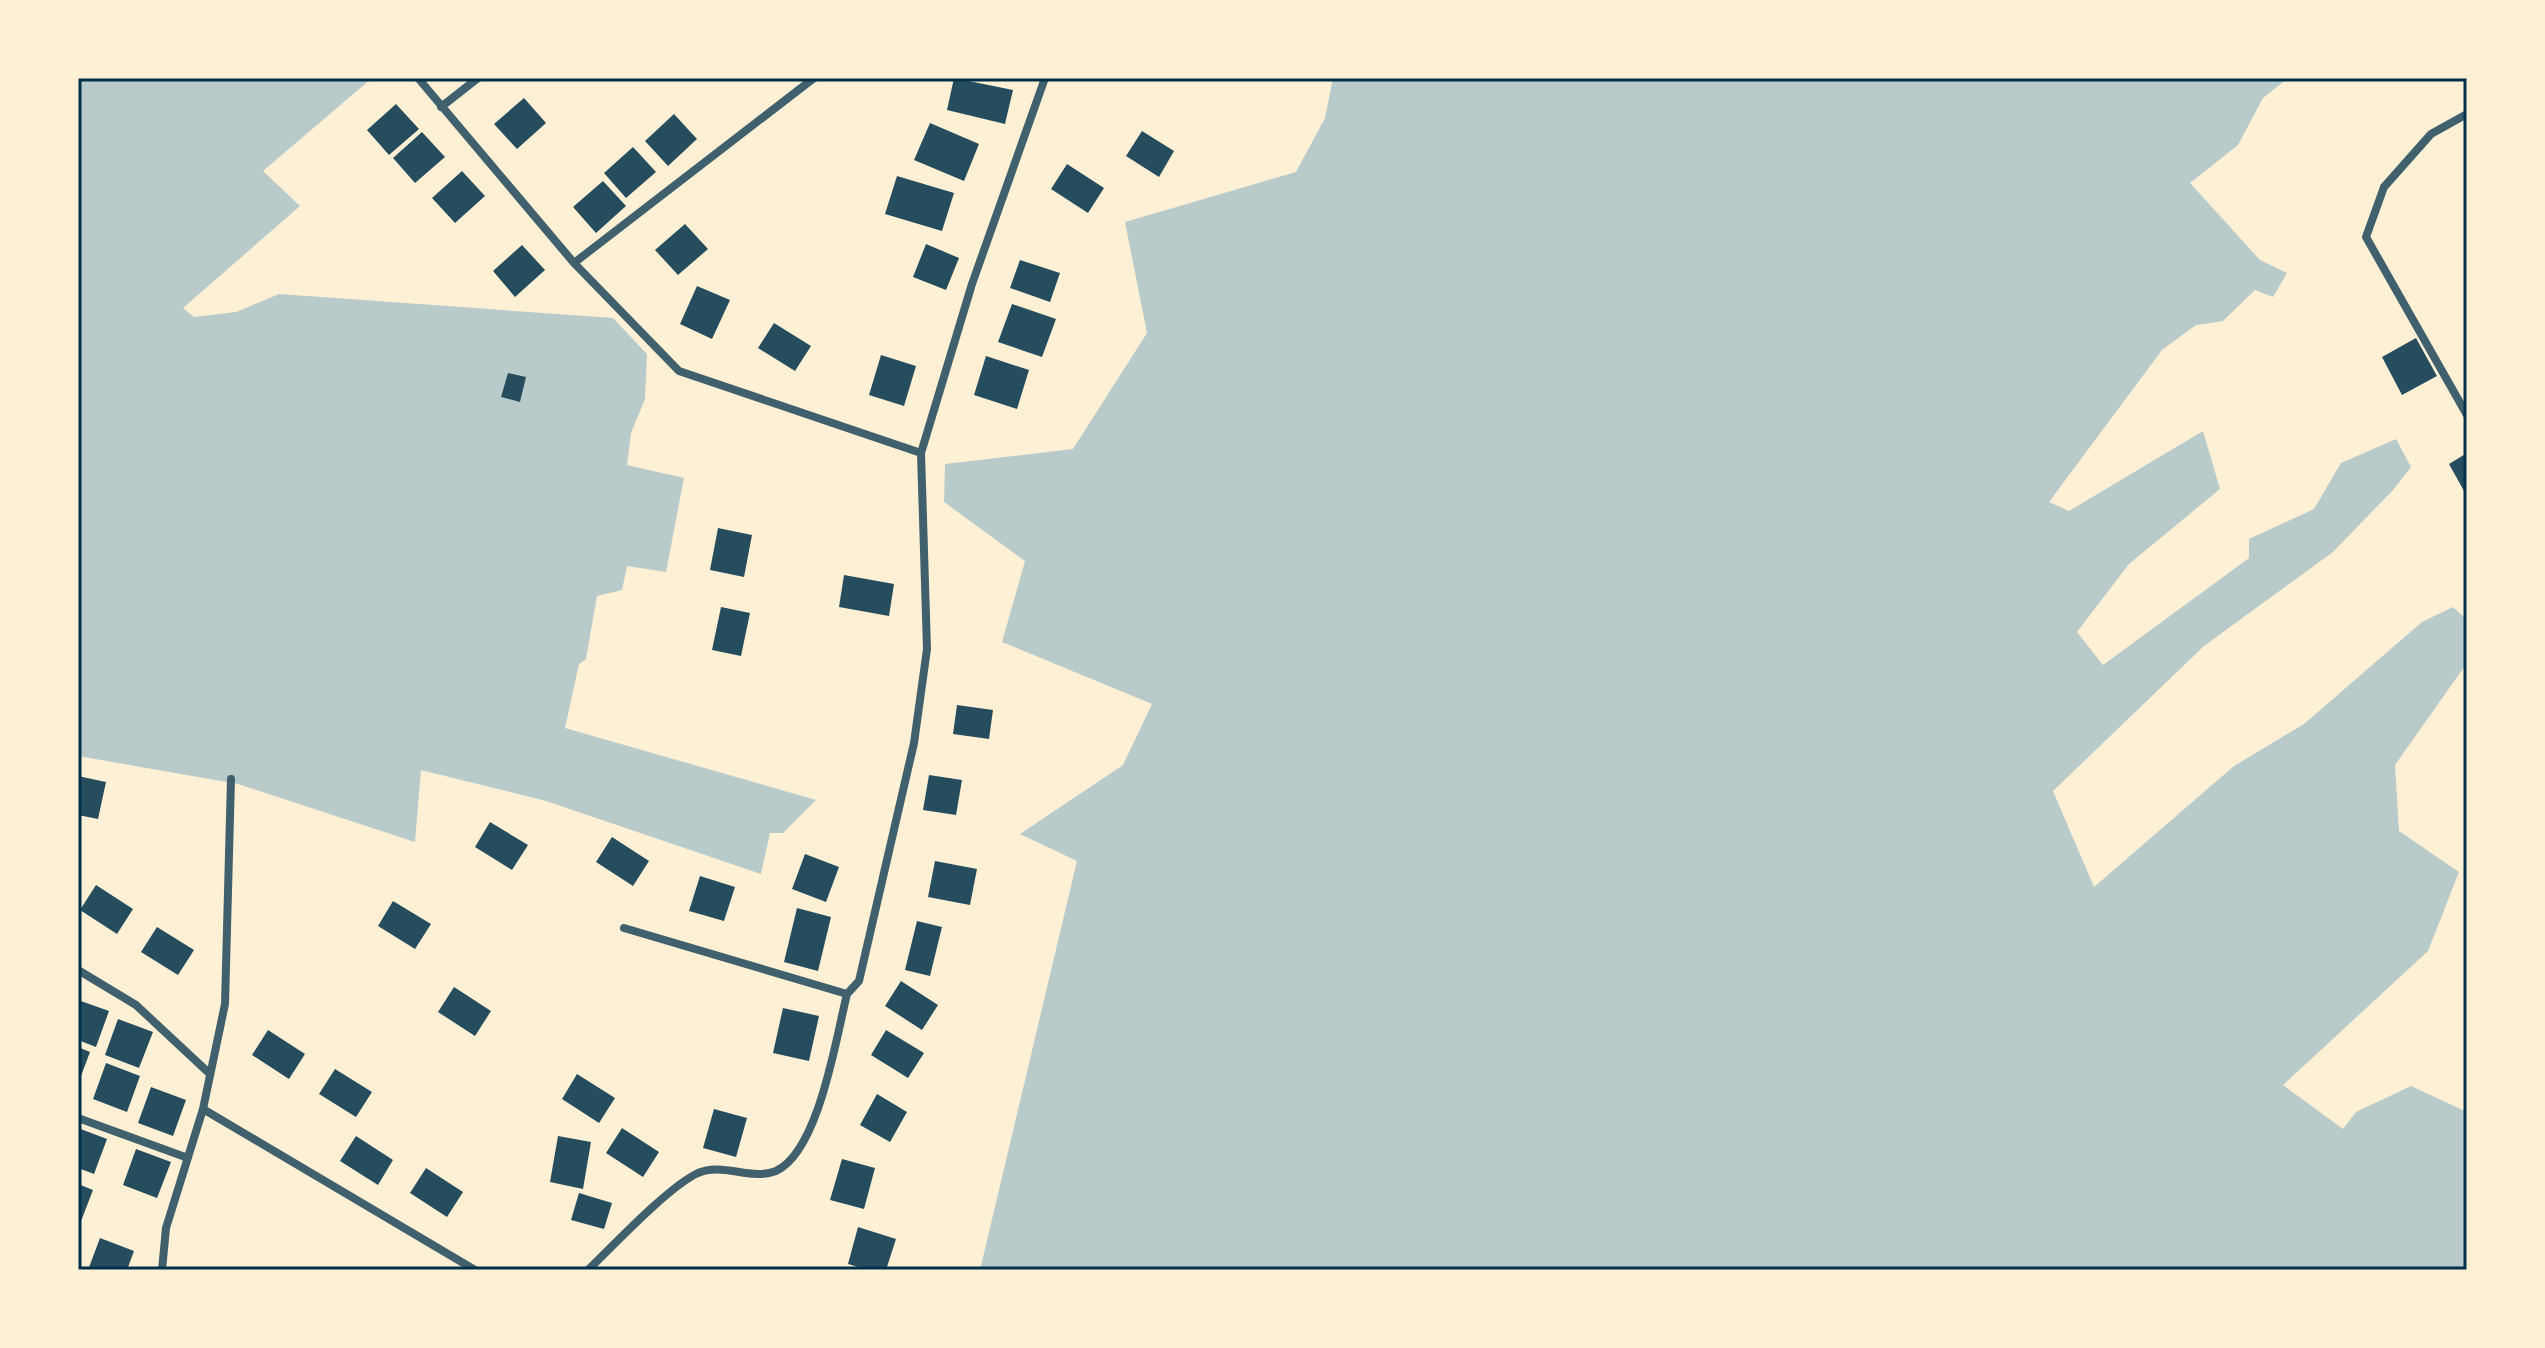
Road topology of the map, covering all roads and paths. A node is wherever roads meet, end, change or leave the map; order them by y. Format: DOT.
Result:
graph roads {
  1 [pos="418,78"];
  2 [pos="478,78"];
  3 [pos="814,78"];
  4 [pos="1045,78"];
  5 [pos="441,107"];
  6 [pos="2467,114"];
  7 [pos="574,263"];
  8 [pos="2467,415"];
  9 [pos="921,453"];
  10 [pos="231,779"];
  11 [pos="624,928"];
  12 [pos="78,970"];
  13 [pos="847,994"];
  14 [pos="210,1074"];
  15 [pos="203,1109"];
  16 [pos="78,1118"];
  17 [pos="188,1158"];
  18 [pos="162,1270"];
  19 [pos="475,1270"];
  20 [pos="588,1270"];
  1 -- 5 [label="street"];
  2 -- 5 [label="street"];
  3 -- 7 [label="street"];
  4 -- 9 [label="street"];
  5 -- 7 [label="street"];
  6 -- 8 [label="street"];
  7 -- 9 [label="street"];
  9 -- 13 [label="street"];
  10 -- 14 [label="street"];
  11 -- 13 [label="street"];
  12 -- 14 [label="street"];
  13 -- 20 [label="street"];
  14 -- 15 [label="street"];
  15 -- 17 [label="street"];
  15 -- 19 [label="street"];
  16 -- 17 [label="street"];
  17 -- 18 [label="street"];
}
